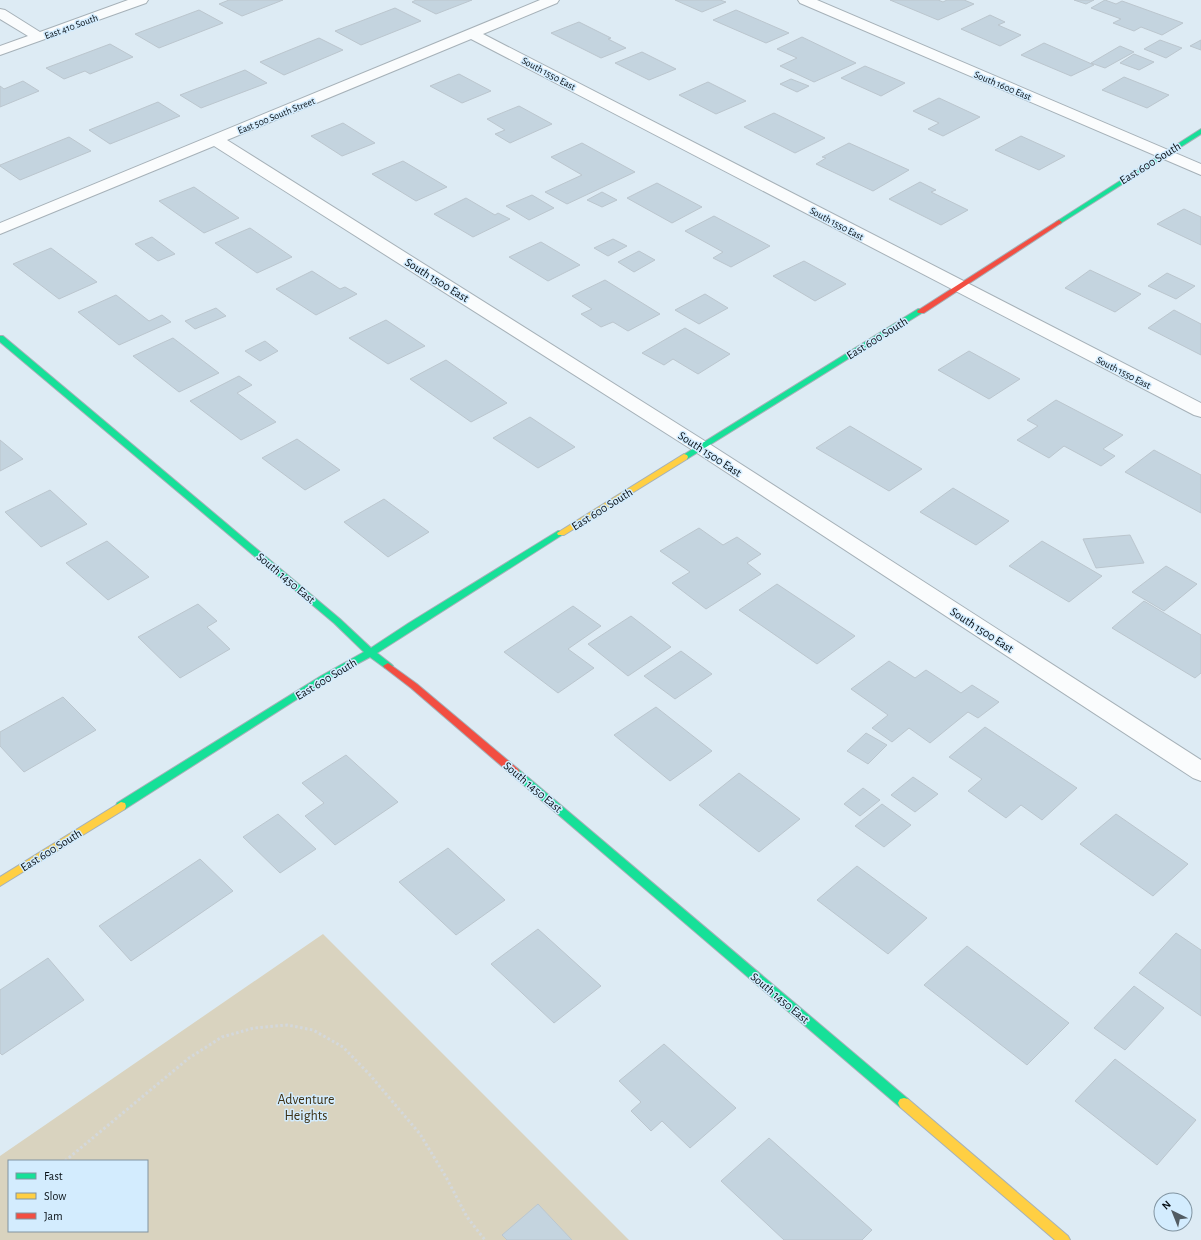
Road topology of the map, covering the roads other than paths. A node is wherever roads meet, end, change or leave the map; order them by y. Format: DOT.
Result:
graph roads {
  1 [pos="141,0"];
  2 [pos="552,0"];
  3 [pos="805,0"];
  4 [pos="0,13"];
  5 [pos="473,34"];
  6 [pos="39,37"];
  7 [pos="0,51"];
  8 [pos="1201,131"];
  9 [pos="216,140"];
  10 [pos="1163,154"];
  11 [pos="1201,170"];
  12 [pos="0,229"];
  13 [pos="959,287"];
  14 [pos="0,338"];
  15 [pos="1201,411"];
  16 [pos="700,447"];
  17 [pos="370,653"];
  18 [pos="1201,772"];
  19 [pos="0,882"];
  20 [pos="1064,1240"];
  1 -- 6 [label="street, East 410 South"];
  2 -- 5 [label="street, East 500 South Street"];
  3 -- 10 [label="street, South 1600 East"];
  4 -- 6 [label="street"];
  5 -- 9 [label="street, East 500 South Street"];
  5 -- 13 [label="street, South 1550 East"];
  6 -- 7 [label="street, East 410 South"];
  8 -- 10 [label="street, East 600 South"];
  9 -- 12 [label="street, East 500 South Street"];
  9 -- 16 [label="street, South 1500 East"];
  10 -- 11 [label="street, South 1600 East"];
  10 -- 13 [label="street, East 600 South"];
  13 -- 15 [label="street, South 1550 East"];
  13 -- 16 [label="street, East 600 South"];
  14 -- 17 [label="street, South 1450 East"];
  16 -- 17 [label="street, East 600 South"];
  16 -- 18 [label="street, South 1500 East"];
  17 -- 19 [label="street, East 600 South"];
  17 -- 20 [label="street, South 1450 East"];
}
